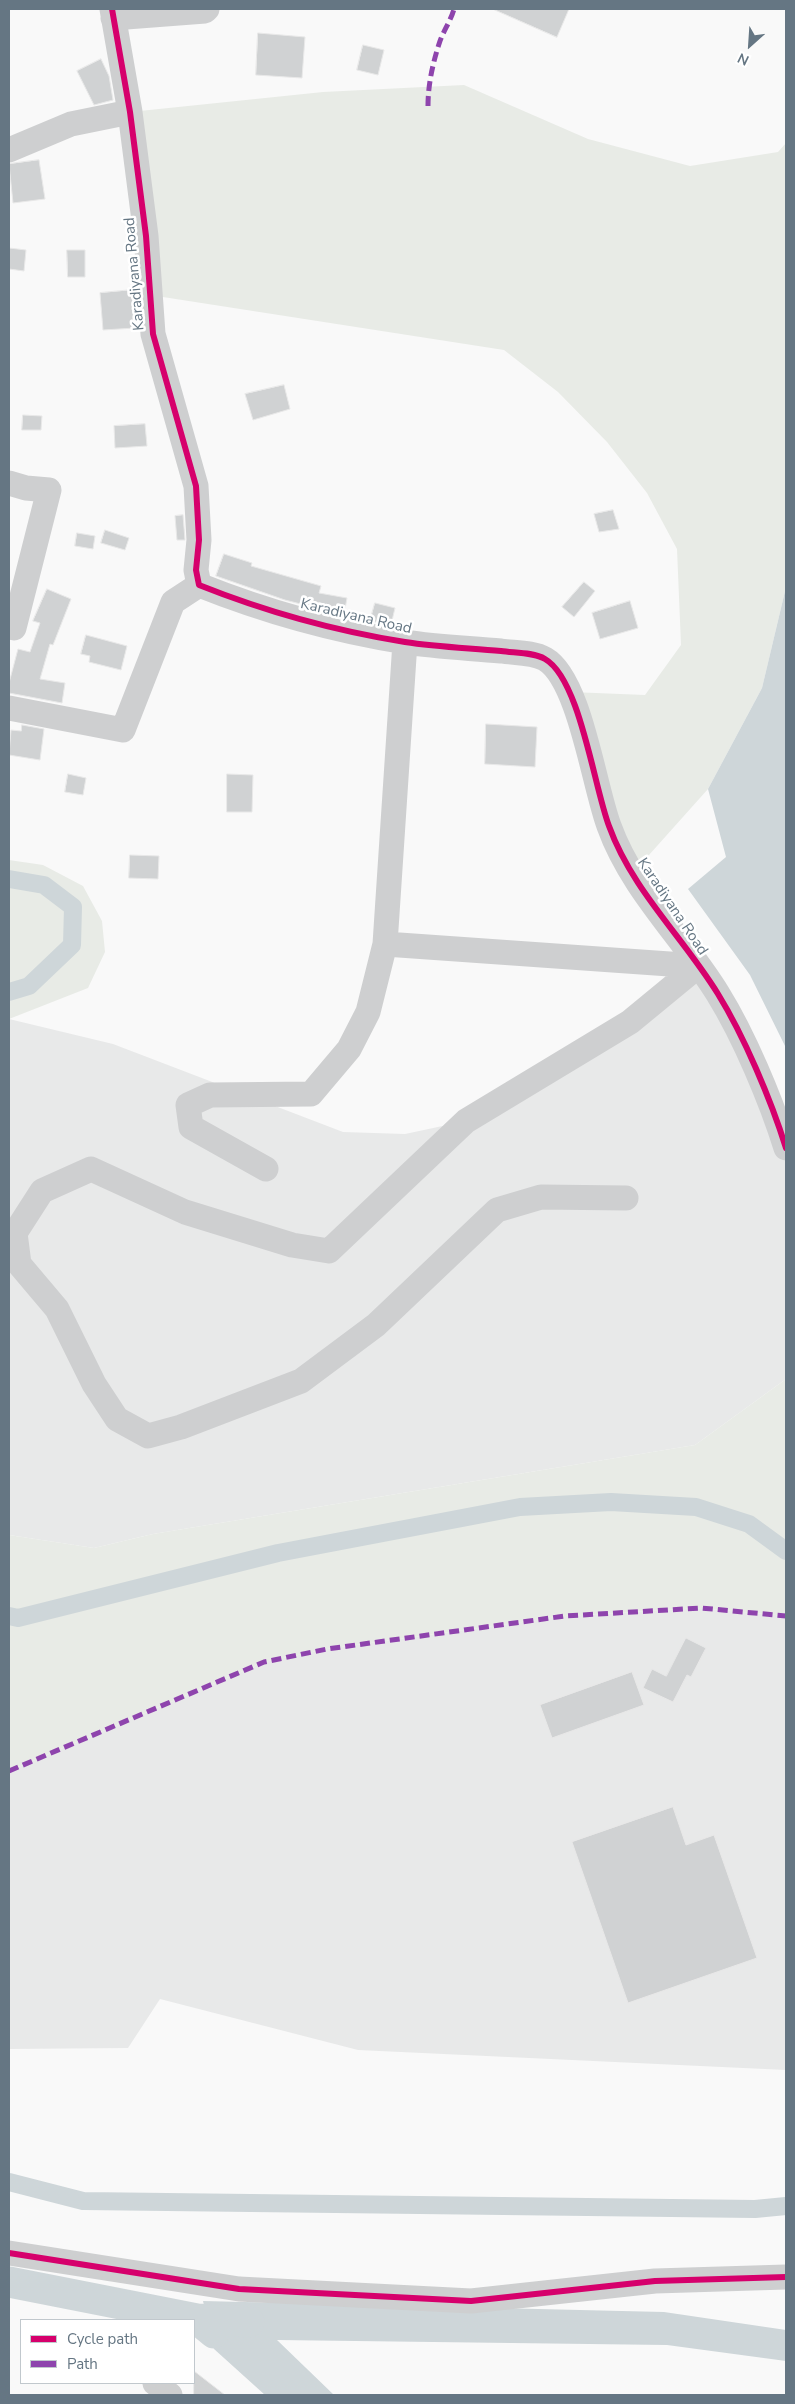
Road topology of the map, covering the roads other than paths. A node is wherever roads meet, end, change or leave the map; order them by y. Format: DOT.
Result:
graph roads {
  1 [pos="207,9"];
  2 [pos="113,13"];
  3 [pos="130,112"];
  4 [pos="9,150"];
  5 [pos="9,483"];
  6 [pos="199,585"];
  7 [pos="14,628"];
  8 [pos="405,642"];
  9 [pos="9,708"];
  10 [pos="385,944"];
  11 [pos="698,966"];
  12 [pos="786,1148"];
  13 [pos="266,1169"];
  14 [pos="626,1198"];
  15 [pos="9,2253"];
  16 [pos="786,2277"];
  17 [pos="156,2384"];
  18 [pos="170,2395"];
  1 -- 2 [label="street"];
  2 -- 3 [label="street, Karadiyana Road"];
  3 -- 4 [label="street"];
  3 -- 6 [label="street, Karadiyana Road"];
  5 -- 7 [label="street"];
  6 -- 8 [label="street, Karadiyana Road"];
  6 -- 9 [label="street"];
  8 -- 10 [label="street"];
  8 -- 11 [label="street, Karadiyana Road"];
  10 -- 11 [label="street"];
  10 -- 13 [label="street"];
  11 -- 12 [label="street, Karadiyana Road"];
  11 -- 14 [label="street"];
  15 -- 16 [label="street"];
  17 -- 18 [label="street"];
}
